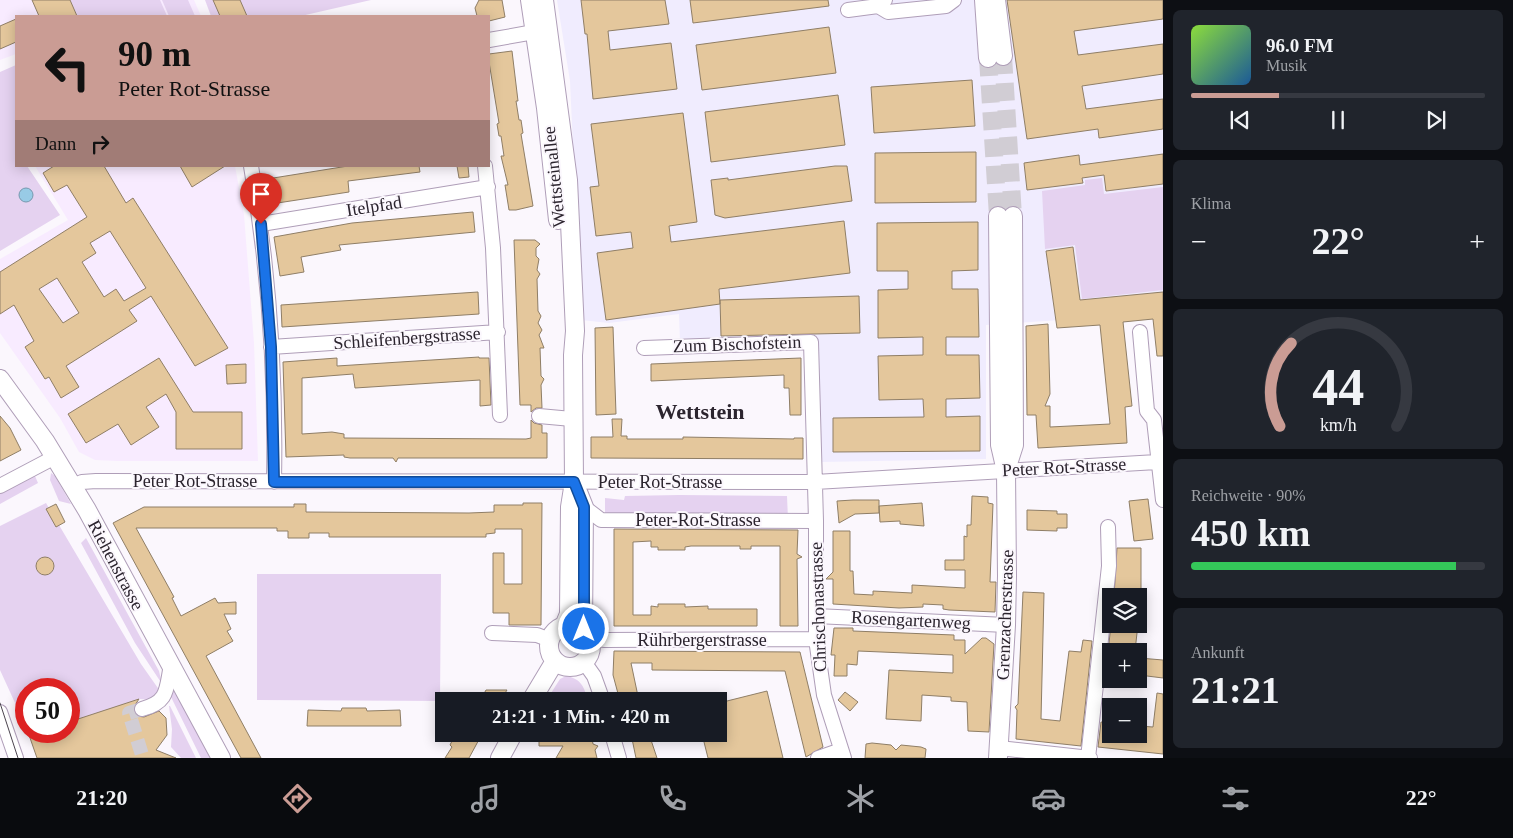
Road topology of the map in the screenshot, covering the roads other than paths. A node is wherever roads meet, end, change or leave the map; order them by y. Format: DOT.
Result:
graph roads {
  1 [pos="530,0"];
  2 [pos="537,0"];
  3 [pos="544,0"];
  4 [pos="954,0"];
  5 [pos="984,0"];
  6 [pos="996,0"];
  7 [pos="882,3"];
  8 [pos="848,10"];
  9 [pos="538,27"];
  10 [pos="490,40"];
  11 [pos="550,42"];
  12 [pos="251,167"];
  13 [pos="485,167"];
  14 [pos="488,187"];
  15 [pos="1005,216"];
  16 [pos="261,224"];
  17 [pos="498,332"];
  18 [pos="1140,332"];
  19 [pos="271,347"];
  20 [pos="644,348"];
  21 [pos="573,355"];
  22 [pos="0,379"];
  23 [pos="500,415"];
  24 [pos="539,416"];
  25 [pos="572,419"];
  26 [pos="1158,420"];
  27 [pos="55,457"];
  28 [pos="1157,462"];
  29 [pos="1006,471"];
  30 [pos="274,482"];
  31 [pos="574,482"];
  32 [pos="815,482"];
  33 [pos="0,486"];
  34 [pos="73,486"];
  35 [pos="1163,500"];
  36 [pos="584,507"];
  37 [pos="816,521"];
  38 [pos="1108,527"];
  39 [pos="816,616"];
  40 [pos="1006,625"];
  41 [pos="564,626"];
  42 [pos="492,633"];
  43 [pos="586,634"];
  44 [pos="816,639"];
  45 [pos="550,640"];
  46 [pos="555,661"];
  47 [pos="584,662"];
  48 [pos="171,665"];
  49 [pos="536,692"];
  50 [pos="600,692"];
  51 [pos="142,709"];
  52 [pos="0,712"];
  53 [pos="509,742"];
  54 [pos="614,742"];
  55 [pos="999,753"];
  56 [pos="842,754"];
  57 [pos="16,758"];
  58 [pos="221,758"];
  59 [pos="500,758"];
  60 [pos="618,758"];
  61 [pos="818,758"];
  62 [pos="1089,758"];
  1 -- 9 [label="main road, Wettsteinallee"];
  2 -- 9 [label="street"];
  3 -- 11 [label="main road, Wettsteinallee"];
  4 -- 7 [label="street"];
  5 -- 6 [label="main road"];
  7 -- 8 [label="street"];
  9 -- 10 [label="street"];
  9 -- 11 [label="street"];
  9 -- 21 [label="main road, Wettsteinallee"];
  11 -- 21 [label="main road, Wettsteinallee"];
  12 -- 16 [label="street"];
  13 -- 14 [label="street, Schleifenbergstrasse"];
  14 -- 16 [label="street, Itelpfad"];
  14 -- 17 [label="street, Schleifenbergstrasse"];
  15 -- 29 [label="main road, Grenzacherstrasse"];
  16 -- 19 [label="street"];
  17 -- 19 [label="street, Schleifenbergstrasse"];
  17 -- 23 [label="street"];
  18 -- 26 [label="street"];
  19 -- 30 [label="street"];
  20 -- 32 [label="street, Zum Bischofstein"];
  21 -- 25 [label="main road, Wettsteinallee"];
  22 -- 27 [label="main road, Riehenstrasse"];
  24 -- 25 [label="street"];
  25 -- 31 [label="main road, Wettsteinallee"];
  26 -- 28 [label="street"];
  27 -- 33 [label="street"];
  27 -- 34 [label="main road, Riehenstrasse"];
  28 -- 29 [label="street, Peter Rot-Strasse"];
  28 -- 35 [label="street"];
  29 -- 32 [label="street, Peter Rot-Strasse"];
  29 -- 40 [label="main road, Grenzacherstrasse"];
  30 -- 31 [label="street, Peter Rot-Strasse"];
  30 -- 34 [label="street, Peter Rot-Strasse"];
  31 -- 32 [label="street, Peter Rot-Strasse"];
  31 -- 36 [label="main road, Wettsteinallee"];
  31 -- 41 [label="main road, Wettsteinallee"];
  32 -- 37 [label="street, Chrischonastrasse"];
  34 -- 48 [label="main road, Riehenstrasse"];
  36 -- 37 [label="street, Peter-Rot-Strasse"];
  36 -- 43 [label="main road, Wettsteinallee"];
  37 -- 39 [label="street, Chrischonastrasse"];
  38 -- 62 [label="street"];
  39 -- 40 [label="street, Rosengartenweg"];
  39 -- 44 [label="street, Chrischonastrasse"];
  40 -- 55 [label="main road, Grenzacherstrasse"];
  41 -- 43 [label="main road"];
  41 -- 45 [label="main road"];
  42 -- 45 [label="street"];
  43 -- 44 [label="street, Rührbergerstrasse"];
  43 -- 47 [label="main road, Wettsteinallee"];
  44 -- 56 [label="street, Chrischonastrasse"];
  45 -- 46 [label="main road"];
  46 -- 47 [label="main road"];
  46 -- 49 [label="main road"];
  47 -- 50 [label="street"];
  48 -- 51 [label="street"];
  48 -- 58 [label="main road, Riehenstrasse"];
  52 -- 57 [label="street"];
  53 -- 59 [label="main road"];
  54 -- 60 [label="street"];
  55 -- 62 [label="street"];
  56 -- 61 [label="street"];
}
